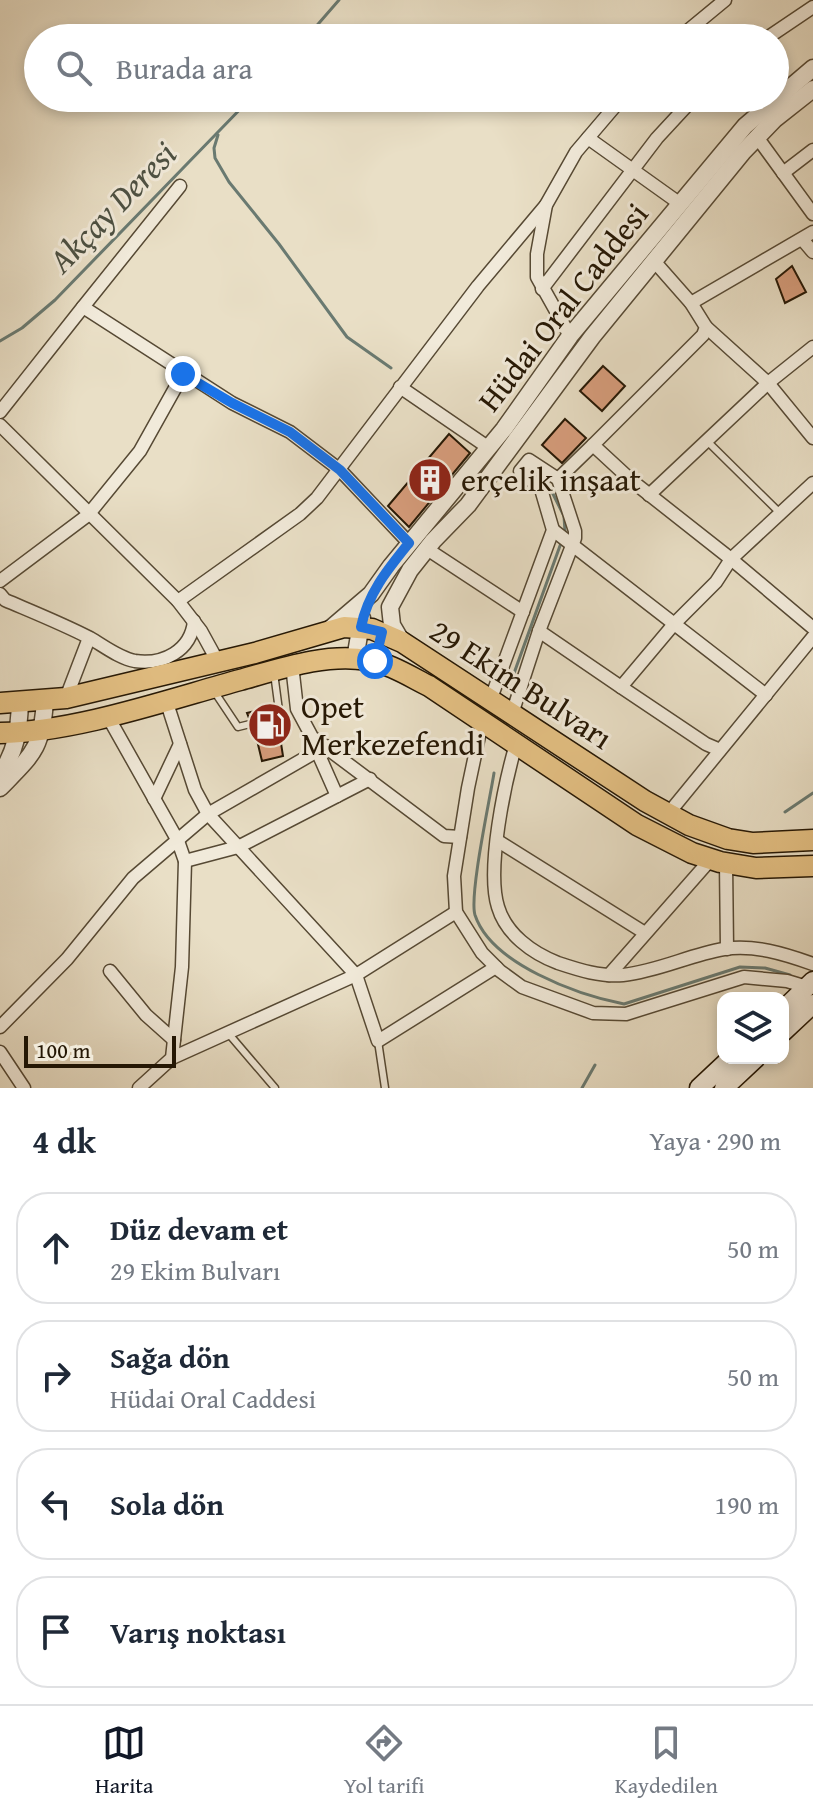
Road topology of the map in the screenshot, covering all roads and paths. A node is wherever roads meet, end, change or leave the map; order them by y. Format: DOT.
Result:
graph roads {
  1 [pos="725,0"];
  2 [pos="813,7"];
  3 [pos="696,24"];
  4 [pos="788,24"];
  5 [pos="813,68"];
  6 [pos="789,88"];
  7 [pos="813,89"];
  8 [pos="789,108"];
  9 [pos="610,112"];
  10 [pos="682,112"];
  11 [pos="761,112"];
  12 [pos="784,112"];
  13 [pos="757,137"];
  14 [pos="588,138"];
  15 [pos="813,150"];
  16 [pos="632,169"];
  17 [pos="783,173"];
  18 [pos="180,186"];
  19 [pos="679,203"];
  20 [pos="546,205"];
  21 [pos="813,214"];
  22 [pos="807,236"];
  23 [pos="813,252"];
  24 [pos="654,261"];
  25 [pos="542,289"];
  26 [pos="691,303"];
  27 [pos="83,307"];
  28 [pos="706,327"];
  29 [pos="570,336"];
  30 [pos="813,347"];
  31 [pos="183,374"];
  32 [pos="768,383"];
  33 [pos="400,387"];
  34 [pos="0,412"];
  35 [pos="0,425"];
  36 [pos="813,438"];
  37 [pos="707,441"];
  38 [pos="593,445"];
  39 [pos="489,448"];
  40 [pos="340,470"];
  41 [pos="558,479"];
  42 [pos="813,483"];
  43 [pos="649,495"];
  44 [pos="781,514"];
  45 [pos="88,515"];
  46 [pos="555,531"];
  47 [pos="409,543"];
  48 [pos="571,543"];
  49 [pos="427,549"];
  50 [pos="731,559"];
  51 [pos="0,581"];
  52 [pos="0,594"];
  53 [pos="371,594"];
  54 [pos="178,601"];
  55 [pos="392,603"];
  56 [pos="523,612"];
  57 [pos="194,621"];
  58 [pos="674,624"];
  59 [pos="361,627"];
  60 [pos="813,628"];
  61 [pos="539,631"];
  62 [pos="325,632"];
  63 [pos="382,632"];
  64 [pos="813,637"];
  65 [pos="89,638"];
  66 [pos="402,642"];
  67 [pos="365,660"];
  68 [pos="218,662"];
  69 [pos="283,668"];
  70 [pos="621,687"];
  71 [pos="212,688"];
  72 [pos="766,695"];
  73 [pos="66,698"];
  74 [pos="45,700"];
  75 [pos="166,700"];
  76 [pos="490,701"];
  77 [pos="10,703"];
  78 [pos="512,714"];
  79 [pos="107,715"];
  80 [pos="277,718"];
  81 [pos="81,721"];
  82 [pos="482,722"];
  83 [pos="250,724"];
  84 [pos="43,730"];
  85 [pos="9,732"];
  86 [pos="180,744"];
  87 [pos="516,744"];
  88 [pos="320,749"];
  89 [pos="720,750"];
  90 [pos="33,755"];
  91 [pos="0,775"];
  92 [pos="370,779"];
  93 [pos="0,788"];
  94 [pos="337,796"];
  95 [pos="154,799"];
  96 [pos="208,814"];
  97 [pos="668,814"];
  98 [pos="460,837"];
  99 [pos="813,840"];
  100 [pos="178,841"];
  101 [pos="498,841"];
  102 [pos="238,847"];
  103 [pos="185,861"];
  104 [pos="718,861"];
  105 [pos="813,866"];
  106 [pos="456,912"];
  107 [pos="645,933"];
  108 [pos="727,949"];
  109 [pos="813,964"];
  110 [pos="496,967"];
  111 [pos="110,971"];
  112 [pos="356,975"];
  113 [pos="609,975"];
  114 [pos="812,991"];
  115 [pos="789,1006"];
  116 [pos="789,1024"];
  117 [pos="0,1027"];
  118 [pos="228,1033"];
  119 [pos="174,1040"];
  120 [pos="378,1041"];
  121 [pos="0,1052"];
  122 [pos="172,1058"];
  123 [pos="725,1064"];
  124 [pos="750,1064"];
  125 [pos="24,1088"];
  126 [pos="139,1088"];
  127 [pos="275,1088"];
  128 [pos="385,1088"];
  129 [pos="699,1088"];
  130 [pos="724,1088"];
  1 -- 3 [label="street"];
  2 -- 4 [label="street"];
  5 -- 6 [label="street, Hüdai Oral Caddesi"];
  7 -- 8 [label="street, Hüdai Oral Caddesi"];
  9 -- 14 [label="street"];
  10 -- 16 [label="street"];
  11 -- 19 [label="street, Hüdai Oral Caddesi"];
  12 -- 13 [label="street, Hüdai Oral Caddesi"];
  13 -- 17 [label="street"];
  13 -- 24 [label="street, Hüdai Oral Caddesi"];
  14 -- 16 [label="street"];
  14 -- 20 [label="street"];
  15 -- 17 [label="street"];
  16 -- 19 [label="street"];
  16 -- 25 [label="street"];
  17 -- 21 [label="street"];
  18 -- 27 [label="street"];
  19 -- 29 [label="street, Hüdai Oral Caddesi"];
  20 -- 25 [label="street"];
  20 -- 33 [label="street"];
  22 -- 23 [label="street"];
  22 -- 26 [label="street"];
  24 -- 26 [label="street"];
  24 -- 49 [label="street, Hüdai Oral Caddesi"];
  25 -- 29 [label="street"];
  26 -- 28 [label="street"];
  27 -- 31 [label="street"];
  27 -- 34 [label="street"];
  28 -- 32 [label="street"];
  28 -- 38 [label="street"];
  29 -- 39 [label="street, Hüdai Oral Caddesi"];
  30 -- 32 [label="street"];
  31 -- 40 [label="street"];
  31 -- 45 [label="street"];
  32 -- 36 [label="street"];
  32 -- 37 [label="street"];
  33 -- 39 [label="street"];
  33 -- 40 [label="street"];
  35 -- 45 [label="street"];
  37 -- 43 [label="street"];
  37 -- 44 [label="lane"];
  38 -- 41 [label="street"];
  38 -- 43 [label="street"];
  39 -- 47 [label="street, Hüdai Oral Caddesi"];
  40 -- 47 [label="street"];
  40 -- 54 [label="street"];
  41 -- 46 [label="street"];
  41 -- 48 [label="street"];
  42 -- 44 [label="street"];
  43 -- 50 [label="street"];
  44 -- 50 [label="street"];
  45 -- 51 [label="street"];
  45 -- 54 [label="street"];
  46 -- 48 [label="street"];
  46 -- 56 [label="street"];
  47 -- 53 [label="street, Hüdai Oral Caddesi"];
  48 -- 58 [label="street"];
  48 -- 61 [label="street"];
  49 -- 55 [label="street, Hüdai Oral Caddesi"];
  49 -- 56 [label="street"];
  50 -- 58 [label="street"];
  50 -- 60 [label="street"];
  52 -- 65 [label="street"];
  53 -- 59 [label="street"];
  53 -- 62 [label="street"];
  54 -- 57 [label="street"];
  55 -- 63 [label="street, Hüdai Oral Caddesi"];
  55 -- 66 [label="street"];
  56 -- 76 [label="street"];
  57 -- 65 [label="street"];
  57 -- 68 [label="street"];
  58 -- 70 [label="street"];
  58 -- 72 [label="street"];
  59 -- 62 [label="main road, 29 Ekim Bulvarı"];
  59 -- 63 [label="main road, 29 Ekim Bulvarı"];
  59 -- 67 [label="street"];
  61 -- 70 [label="street"];
  61 -- 78 [label="street"];
  62 -- 68 [label="main road, 29 Ekim Bulvarı"];
  63 -- 66 [label="main road, 29 Ekim Bulvarı"];
  63 -- 67 [label="street, Hüdai Oral Caddesi"];
  64 -- 72 [label="street"];
  65 -- 73 [label="street"];
  66 -- 76 [label="main road, 29 Ekim Bulvarı"];
  67 -- 69 [label="main road"];
  67 -- 82 [label="main road, 29 Ekim Bulvarı"];
  68 -- 73 [label="main road, 29 Ekim Bulvarı"];
  69 -- 71 [label="main road"];
  69 -- 80 [label="lane"];
  69 -- 88 [label="street"];
  70 -- 89 [label="street"];
  71 -- 75 [label="main road"];
  71 -- 83 [label="lane"];
  72 -- 89 [label="street"];
  73 -- 74 [label="main road, 29 Ekim Bulvarı"];
  74 -- 77 [label="main road, 29 Ekim Bulvarı"];
  74 -- 84 [label="street"];
  75 -- 79 [label="main road"];
  75 -- 86 [label="street"];
  76 -- 78 [label="main road, 29 Ekim Bulvarı"];
  77 -- 85 [label="street"];
  78 -- 97 [label="main road, 29 Ekim Bulvarı"];
  79 -- 81 [label="main road"];
  79 -- 95 [label="street"];
  81 -- 84 [label="main road"];
  81 -- 90 [label="street"];
  82 -- 87 [label="main road, 29 Ekim Bulvarı"];
  82 -- 98 [label="street"];
  84 -- 85 [label="main road"];
  84 -- 90 [label="street"];
  85 -- 91 [label="street"];
  86 -- 95 [label="street"];
  86 -- 96 [label="street"];
  87 -- 101 [label="street"];
  87 -- 104 [label="main road, 29 Ekim Bulvarı"];
  88 -- 92 [label="street"];
  88 -- 94 [label="street"];
  88 -- 96 [label="street"];
  89 -- 97 [label="street"];
  90 -- 93 [label="street"];
  92 -- 94 [label="street"];
  92 -- 98 [label="street"];
  94 -- 102 [label="street"];
  95 -- 100 [label="street"];
  96 -- 100 [label="street"];
  96 -- 102 [label="street"];
  97 -- 99 [label="main road, 29 Ekim Bulvarı"];
  98 -- 106 [label="street"];
  100 -- 103 [label="street"];
  100 -- 117 [label="street"];
  101 -- 107 [label="street"];
  101 -- 113 [label="street"];
  102 -- 103 [label="street"];
  102 -- 112 [label="street"];
  103 -- 119 [label="street"];
  104 -- 105 [label="main road, 29 Ekim Bulvarı"];
  104 -- 107 [label="street"];
  104 -- 108 [label="street"];
  106 -- 110 [label="street"];
  106 -- 112 [label="street"];
  107 -- 113 [label="street"];
  108 -- 109 [label="street"];
  108 -- 113 [label="street"];
  110 -- 114 [label="street"];
  110 -- 120 [label="street"];
  111 -- 119 [label="street"];
  112 -- 118 [label="street"];
  112 -- 120 [label="street"];
  114 -- 115 [label="main road"];
  114 -- 116 [label="main road"];
  118 -- 122 [label="street"];
  118 -- 127 [label="lane"];
  119 -- 122 [label="street"];
  120 -- 128 [label="lane"];
  121 -- 125 [label="street"];
  122 -- 126 [label="street"];
  123 -- 129 [label="main road"];
  124 -- 130 [label="main road"];
}
